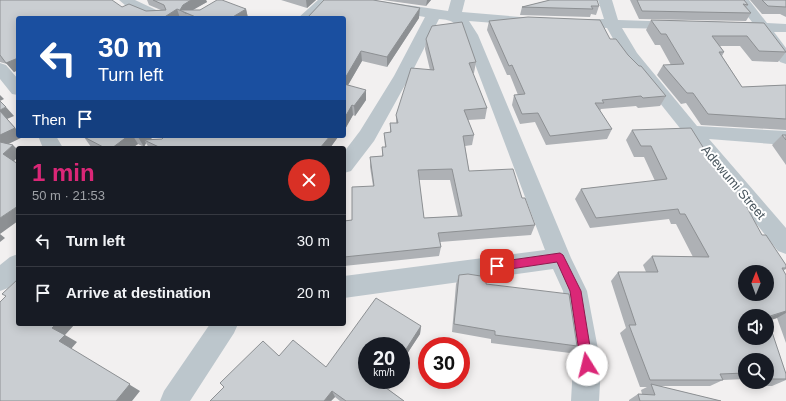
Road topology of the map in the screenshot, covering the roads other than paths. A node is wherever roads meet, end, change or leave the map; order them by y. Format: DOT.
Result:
graph roads {
  1 [pos="126,0"];
  2 [pos="326,0"];
  3 [pos="348,0"];
  4 [pos="605,0"];
  5 [pos="742,0"];
  6 [pos="456,8"];
  7 [pos="434,14"];
  8 [pos="157,16"];
  9 [pos="307,16"];
  10 [pos="545,22"];
  11 [pos="560,22"];
  12 [pos="612,24"];
  13 [pos="691,26"];
  14 [pos="727,26"];
  15 [pos="764,27"];
  16 [pos="786,28"];
  17 [pos="786,59"];
  18 [pos="0,68"];
  19 [pos="16,88"];
  20 [pos="692,132"];
  21 [pos="786,138"];
  22 [pos="346,163"];
  23 [pos="786,244"];
  24 [pos="560,258"];
  25 [pos="16,266"];
  26 [pos="0,280"];
  27 [pos="346,287"];
  28 [pos="224,326"];
  29 [pos="174,401"];
  30 [pos="585,401"];
  1 -- 8 [label="street"];
  2 -- 9 [label="street"];
  3 -- 7 [label="street"];
  4 -- 12 [label="street, Adewumi Street"];
  5 -- 15 [label="street"];
  6 -- 7 [label="street"];
  6 -- 10 [label="street"];
  6 -- 24 [label="street"];
  7 -- 22 [label="street"];
  11 -- 12 [label="street"];
  12 -- 13 [label="street"];
  12 -- 20 [label="street, Adewumi Street"];
  14 -- 15 [label="street"];
  15 -- 16 [label="street"];
  15 -- 17 [label="street"];
  18 -- 19 [label="street"];
  20 -- 21 [label="street"];
  20 -- 23 [label="street, Adewumi Street"];
  24 -- 27 [label="street"];
  24 -- 30 [label="street"];
  25 -- 26 [label="street"];
  28 -- 29 [label="street"];
}
